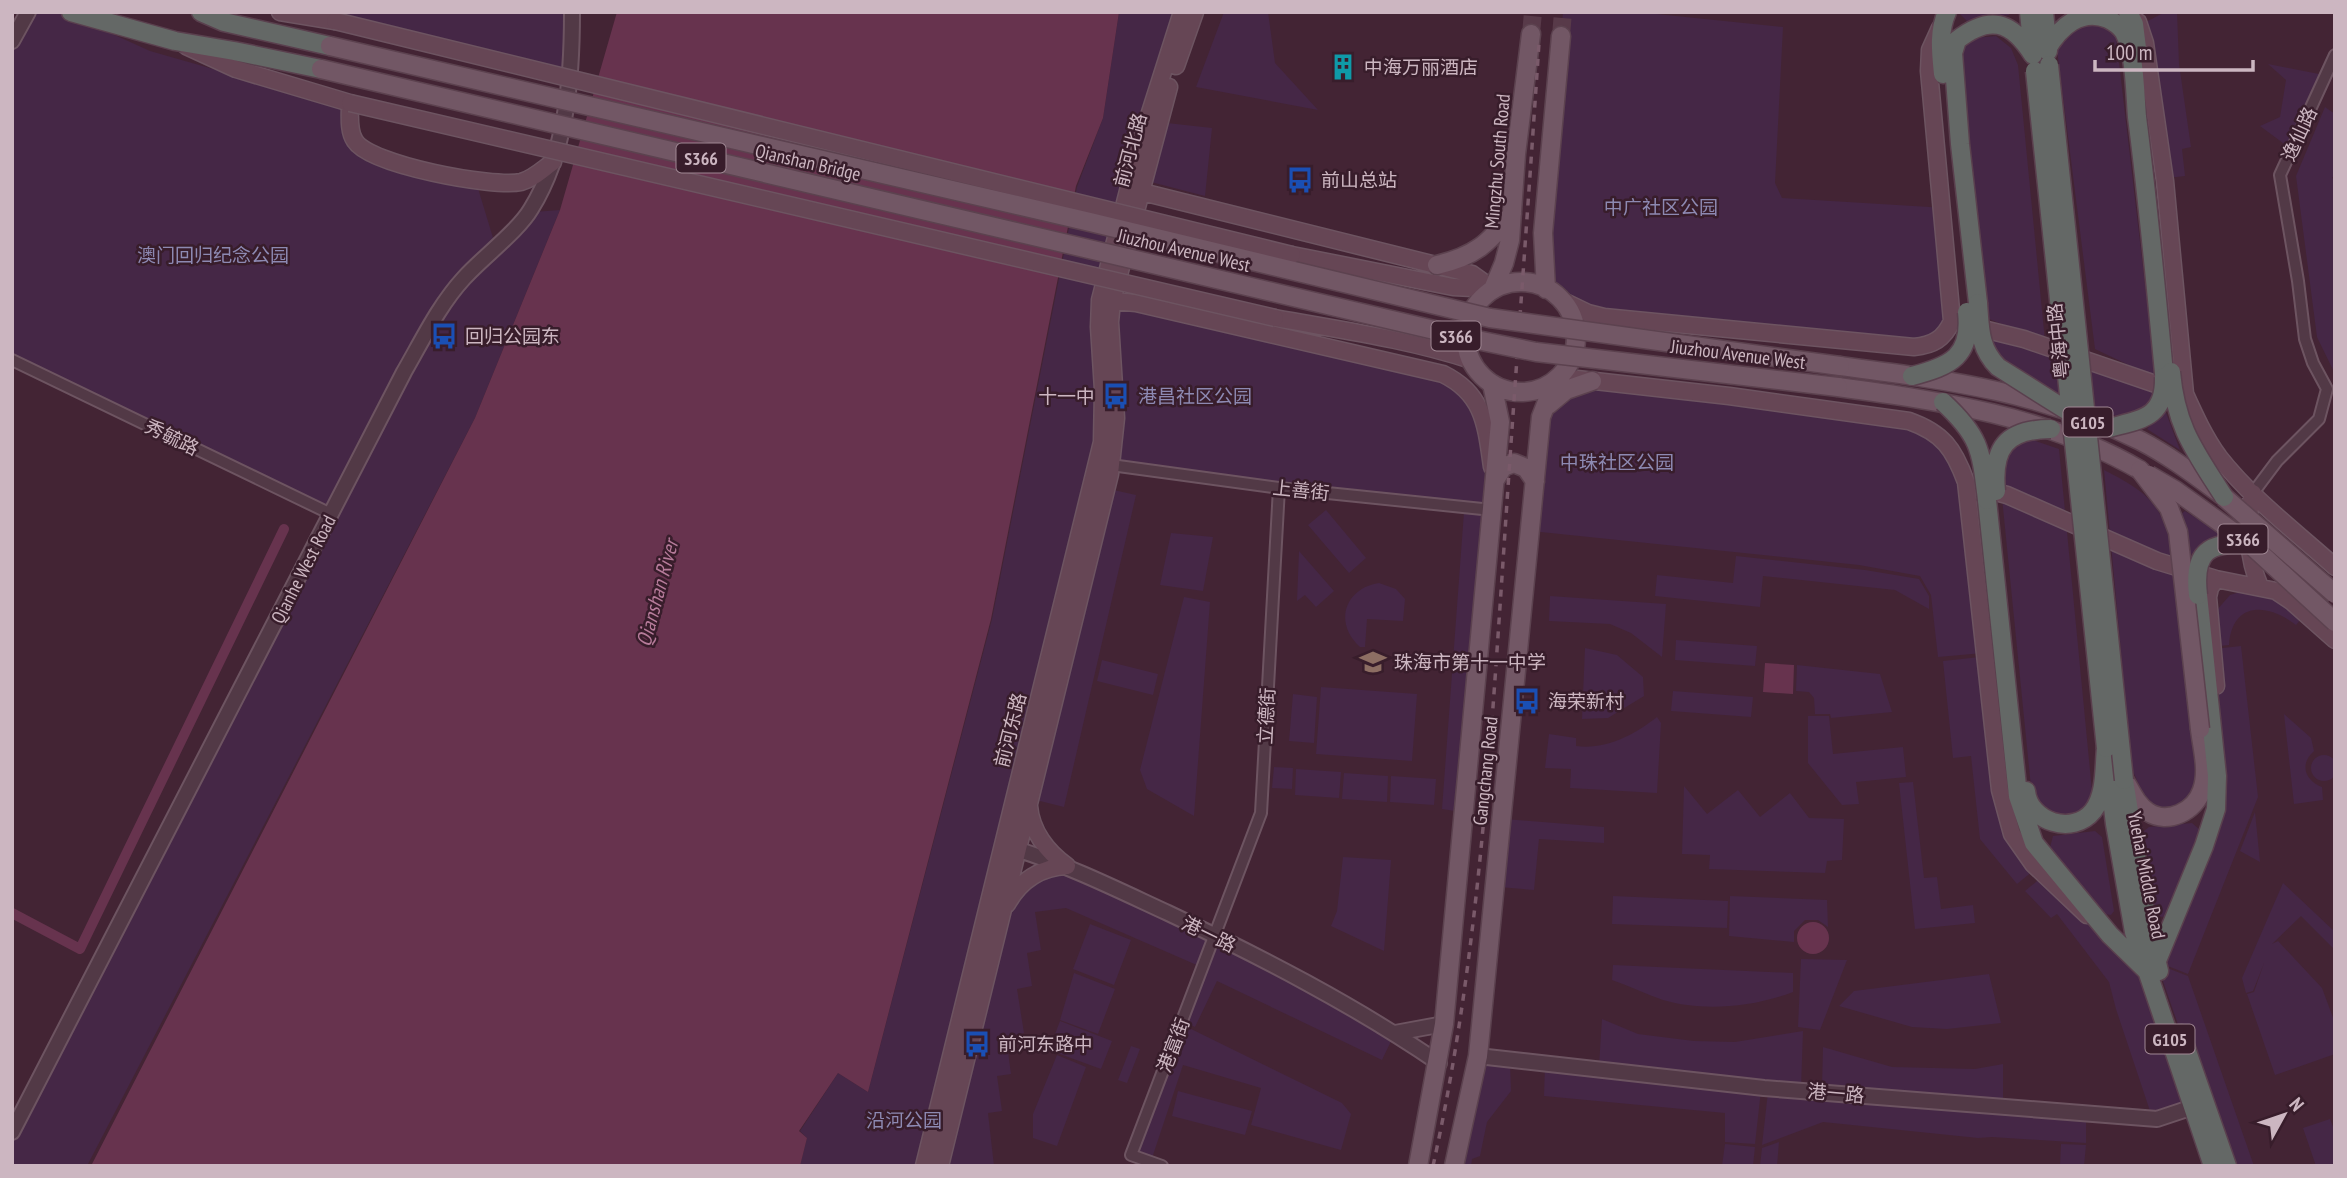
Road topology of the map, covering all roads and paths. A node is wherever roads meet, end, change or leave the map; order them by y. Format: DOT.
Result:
graph roads {
  1 [pos="28,12"];
  2 [pos="71,12"];
  3 [pos="201,12"];
  4 [pos="280,12"];
  5 [pos="572,12"];
  6 [pos="1182,12"];
  7 [pos="1195,12"];
  8 [pos="2029,12"];
  9 [pos="2044,12"];
  10 [pos="2130,12"];
  11 [pos="1945,17"];
  12 [pos="1531,34"];
  13 [pos="1561,36"];
  14 [pos="12,41"];
  15 [pos="175,41"];
  16 [pos="330,46"];
  17 [pos="2335,55"];
  18 [pos="2041,60"];
  19 [pos="321,69"];
  20 [pos="350,103"];
  21 [pos="553,162"];
  22 [pos="1134,190"];
  23 [pos="1512,214"];
  24 [pos="1090,222"];
  25 [pos="1082,247"];
  26 [pos="1437,265"];
  27 [pos="1493,289"];
  28 [pos="1554,294"];
  29 [pos="1106,300"];
  30 [pos="1972,304"];
  31 [pos="1952,321"];
  32 [pos="12,360"];
  33 [pos="1471,360"];
  34 [pos="2167,372"];
  35 [pos="1912,376"];
  36 [pos="1555,381"];
  37 [pos="1592,381"];
  38 [pos="1492,384"];
  39 [pos="2185,394"];
  40 [pos="1943,402"];
  41 [pos="2066,410"];
  42 [pos="1541,418"];
  43 [pos="2109,428"];
  44 [pos="2051,429"];
  45 [pos="1111,465"];
  46 [pos="2140,470"];
  47 [pos="1535,481"];
  48 [pos="1494,482"];
  49 [pos="1966,482"];
  50 [pos="1279,488"];
  51 [pos="2253,493"];
  52 [pos="2224,497"];
  53 [pos="1992,501"];
  54 [pos="1492,510"];
  55 [pos="331,514"];
  56 [pos="2250,544"];
  57 [pos="2335,567"];
  58 [pos="2216,579"];
  59 [pos="2240,584"];
  60 [pos="2260,587"];
  61 [pos="2335,594"];
  62 [pos="2209,610"];
  63 [pos="2335,622"];
  64 [pos="2335,640"];
  65 [pos="2106,748"];
  66 [pos="2124,780"];
  67 [pos="1029,800"];
  68 [pos="2216,809"];
  69 [pos="1016,849"];
  70 [pos="1067,866"];
  71 [pos="997,929"];
  72 [pos="1215,935"];
  73 [pos="2109,935"];
  74 [pos="2152,967"];
  75 [pos="1444,1024"];
  76 [pos="1395,1033"];
  77 [pos="1478,1056"];
  78 [pos="1439,1063"];
  79 [pos="2193,1107"];
  80 [pos="14,1124"];
  81 [pos="1130,1160"];
  82 [pos="924,1166"];
  83 [pos="940,1166"];
  84 [pos="1162,1166"];
  85 [pos="1418,1166"];
  86 [pos="1454,1166"];
  87 [pos="2213,1166"];
  88 [pos="2227,1166"];
  1 -- 14 [label="street"];
  2 -- 15 [label="highway, S366"];
  3 -- 16 [label="highway, S366"];
  4 -- 27 [label="main road, bridge"];
  5 -- 21 [label="street, Qianhe West Road"];
  6 -- 22 [label="main road, 前河北路"];
  7 -- 22 [label="main road, 前河北路"];
  8 -- 18 [label="highway, G105"];
  9 -- 18 [label="highway, G105"];
  10 -- 34 [label="highway"];
  10 -- 39 [label="main road"];
  11 -- 30 [label="highway"];
  11 -- 31 [label="main road"];
  12 -- 23 [label="main road, Mingzhu South Road"];
  13 -- 28 [label="main road"];
  15 -- 19 [label="highway, S366"];
  15 -- 20 [label="main road"];
  16 -- 24 [label="main road, Qianshan Bridge / S366, bridge"];
  17 -- 51 [label="street, 逸仙路"];
  18 -- 30 [label="highway"];
  18 -- 34 [label="highway"];
  18 -- 65 [label="highway, 粤海中路 / G105, bridge"];
  18 -- 66 [label="highway, 粤海中路 / G105, bridge"];
  19 -- 25 [label="main road, Qianshan Bridge / S366, bridge"];
  20 -- 21 [label="main road"];
  20 -- 33 [label="main road, bridge"];
  21 -- 55 [label="street, Qianhe West Road"];
  22 -- 26 [label="main road"];
  22 -- 29 [label="main road, 前河北路"];
  23 -- 26 [label="main road"];
  23 -- 27 [label="main road, Mingzhu South Road"];
  24 -- 35 [label="main road, Jiuzhou Avenue West / S366, bridge"];
  25 -- 40 [label="main road, Jiuzhou Avenue West / S366, bridge"];
  26 -- 27 [label="main road"];
  27 -- 28 [label="main road"];
  27 -- 33 [label="main road"];
  28 -- 31 [label="main road"];
  28 -- 36 [label="main road"];
  29 -- 45 [label="main road, 前河东路"];
  29 -- 48 [label="main road"];
  29 -- 82 [label="main road, 前河东路"];
  30 -- 35 [label="highway, bridge"];
  30 -- 41 [label="highway, bridge"];
  31 -- 39 [label="main road"];
  32 -- 55 [label="street, 秀毓路"];
  33 -- 38 [label="main road"];
  34 -- 43 [label="highway, bridge"];
  34 -- 52 [label="highway, bridge"];
  35 -- 41 [label="main road, Jiuzhou Avenue West / S366, bridge"];
  36 -- 37 [label="main road"];
  36 -- 38 [label="main road"];
  36 -- 42 [label="main road, Gangchang Road"];
  37 -- 42 [label="main road"];
  37 -- 49 [label="main road"];
  38 -- 48 [label="main road, Gangchang Road"];
  39 -- 51 [label="main road"];
  40 -- 44 [label="main road, Jiuzhou Avenue West / S366, bridge"];
  40 -- 53 [label="highway, bridge"];
  41 -- 43 [label="main road, Jiuzhou Avenue West / S366, bridge"];
  42 -- 47 [label="main road, Gangchang Road"];
  43 -- 52 [label="main road, Jiuzhou Avenue West / S366, bridge"];
  44 -- 46 [label="main road, Jiuzhou Avenue West / S366, bridge"];
  44 -- 53 [label="highway, bridge"];
  45 -- 50 [label="street, 上善街"];
  45 -- 67 [label="main road, 前河东路"];
  46 -- 56 [label="main road, Jiuzhou Avenue West / S366, bridge"];
  46 -- 66 [label="main road, bridge"];
  47 -- 48 [label="main road"];
  47 -- 77 [label="main road, Gangchang Road"];
  48 -- 54 [label="main road, Gangchang Road"];
  49 -- 58 [label="main road"];
  49 -- 73 [label="main road"];
  50 -- 54 [label="street, 上善街"];
  50 -- 72 [label="street, 立德街"];
  51 -- 57 [label="main road"];
  51 -- 60 [label="main road"];
  52 -- 61 [label="main road, Jiuzhou Avenue West, bridge"];
  53 -- 65 [label="highway"];
  53 -- 73 [label="highway"];
  54 -- 75 [label="main road, Gangchang Road"];
  55 -- 80 [label="street, Qianhe West Road"];
  56 -- 63 [label="main road, Jiuzhou Avenue West / S366, bridge"];
  56 -- 68 [label="highway, bridge"];
  58 -- 59 [label="main road"];
  58 -- 62 [label="main road"];
  59 -- 60 [label="main road"];
  59 -- 62 [label="main road"];
  60 -- 64 [label="main road"];
  62 -- 68 [label="main road"];
  65 -- 74 [label="highway, Yuehai Middle Road / G105"];
  66 -- 74 [label="highway, Yuehai Middle Road / G105"];
  67 -- 69 [label="main road, 前河东路"];
  67 -- 70 [label="main road"];
  68 -- 74 [label="highway"];
  69 -- 70 [label="street, 港一路"];
  69 -- 71 [label="main road, 前河东路"];
  70 -- 71 [label="main road"];
  70 -- 72 [label="street, 港一路"];
  71 -- 83 [label="main road, 前河东路"];
  72 -- 76 [label="street, 港一路"];
  72 -- 81 [label="street, 港富街"];
  73 -- 74 [label="highway"];
  74 -- 79 [label="highway, Yuehai Middle Road / G105"];
  74 -- 88 [label="highway, Yuehai Middle Road / G105"];
  75 -- 76 [label="street"];
  75 -- 78 [label="main road, Gangchang Road"];
  76 -- 78 [label="street, 港一路"];
  77 -- 79 [label="street, 港一路"];
  77 -- 86 [label="main road, Gangchang Road"];
  78 -- 85 [label="main road, Gangchang Road"];
  79 -- 87 [label="highway, Yuehai Middle Road / G105"];
  81 -- 84 [label="street, 港富街"];
}
